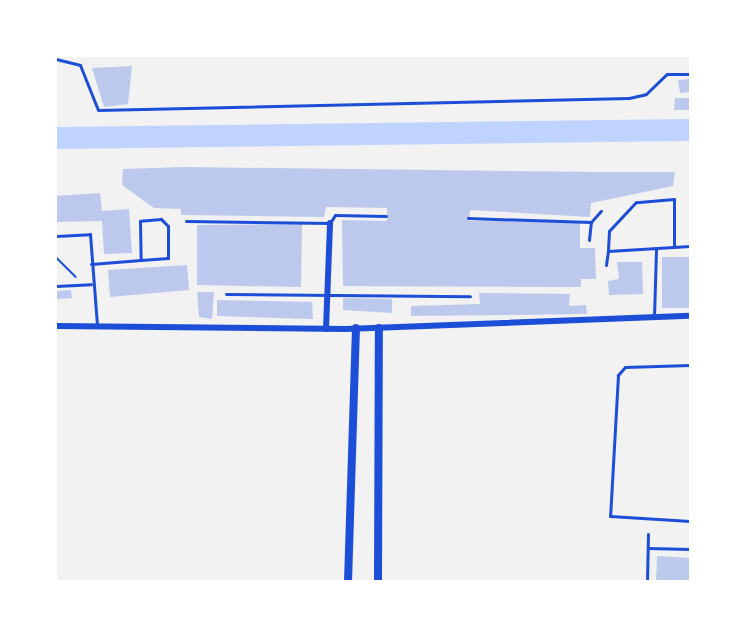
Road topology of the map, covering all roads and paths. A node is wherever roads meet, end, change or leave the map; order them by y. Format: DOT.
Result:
graph roads {
  1 [pos="56,59"];
  2 [pos="690,74"];
  3 [pos="601,211"];
  4 [pos="386,216"];
  5 [pos="468,218"];
  6 [pos="186,221"];
  7 [pos="591,222"];
  8 [pos="330,223"];
  9 [pos="56,236"];
  10 [pos="589,240"];
  11 [pos="674,246"];
  12 [pos="690,246"];
  13 [pos="656,248"];
  14 [pos="608,251"];
  15 [pos="56,257"];
  16 [pos="141,260"];
  17 [pos="91,264"];
  18 [pos="606,265"];
  19 [pos="79,284"];
  20 [pos="91,284"];
  21 [pos="56,286"];
  22 [pos="226,294"];
  23 [pos="327,294"];
  24 [pos="470,296"];
  25 [pos="690,316"];
  26 [pos="654,317"];
  27 [pos="97,325"];
  28 [pos="56,326"];
  29 [pos="379,327"];
  30 [pos="326,328"];
  31 [pos="356,328"];
  32 [pos="690,365"];
  33 [pos="690,521"];
  34 [pos="648,534"];
  35 [pos="648,548"];
  36 [pos="690,549"];
  37 [pos="348,582"];
  38 [pos="378,582"];
  39 [pos="646,582"];
  1 -- 2 [label="lane"];
  3 -- 7 [label="lane"];
  4 -- 8 [label="lane"];
  5 -- 7 [label="lane"];
  6 -- 8 [label="lane"];
  7 -- 10 [label="lane"];
  8 -- 23 [label="street"];
  9 -- 17 [label="lane"];
  11 -- 12 [label="lane"];
  11 -- 13 [label="lane"];
  11 -- 14 [label="lane"];
  13 -- 14 [label="lane"];
  13 -- 26 [label="lane"];
  14 -- 18 [label="lane"];
  15 -- 19 [label="path"];
  16 -- 16 [label="lane"];
  16 -- 17 [label="lane"];
  17 -- 20 [label="lane"];
  19 -- 20 [label="lane"];
  19 -- 21 [label="lane"];
  20 -- 27 [label="lane"];
  22 -- 23 [label="lane"];
  23 -- 24 [label="lane"];
  23 -- 30 [label="street"];
  25 -- 26 [label="street"];
  26 -- 29 [label="street"];
  27 -- 28 [label="street"];
  27 -- 30 [label="street"];
  29 -- 31 [label="street"];
  29 -- 38 [label="street"];
  30 -- 31 [label="street"];
  31 -- 37 [label="street"];
  32 -- 33 [label="lane"];
  34 -- 35 [label="lane"];
  35 -- 36 [label="lane"];
  35 -- 39 [label="lane"];
}
